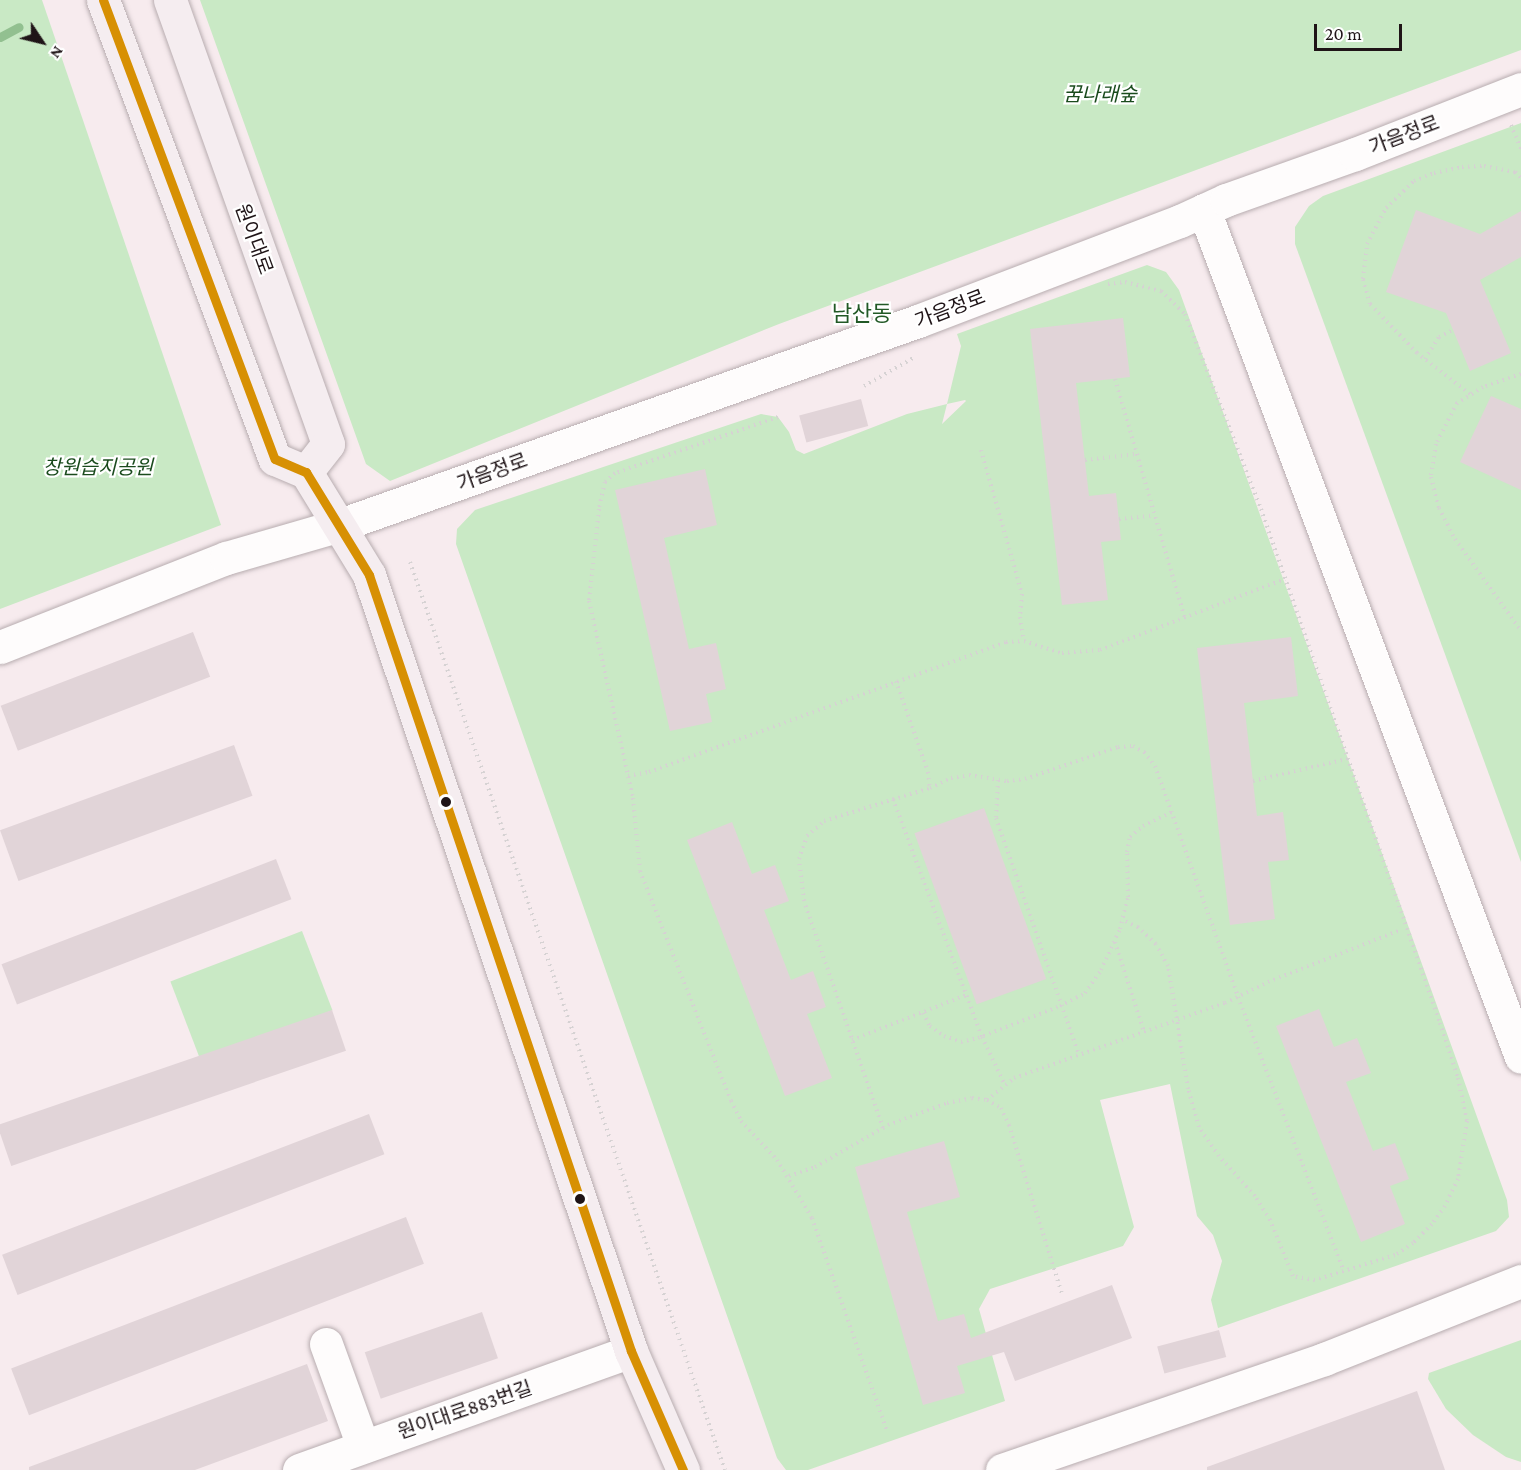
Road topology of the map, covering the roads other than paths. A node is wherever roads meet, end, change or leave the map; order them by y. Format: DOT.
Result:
graph roads {
  1 [pos="103,0"];
  2 [pos="170,0"];
  3 [pos="1514,103"];
  4 [pos="1204,210"];
  5 [pos="306,472"];
  6 [pos="340,525"];
  7 [pos="0,647"];
  8 [pos="1521,1058"];
  9 [pos="1521,1281"];
  10 [pos="326,1344"];
  11 [pos="632,1352"];
  12 [pos="363,1446"];
  13 [pos="299,1470"];
  14 [pos="683,1470"];
  15 [pos="1002,1470"];
  1 -- 5 [label="main road"];
  2 -- 5 [label="main road, 원이대로"];
  3 -- 4 [label="street, 가음정로"];
  4 -- 6 [label="street, 가음정로"];
  4 -- 8 [label="street"];
  5 -- 6 [label="main road"];
  6 -- 7 [label="street, 가음정로"];
  6 -- 11 [label="main road"];
  9 -- 15 [label="street"];
  10 -- 12 [label="street"];
  11 -- 12 [label="street, 원이대로883번길"];
  11 -- 14 [label="main road"];
  12 -- 13 [label="street, 원이대로883번길"];
}
